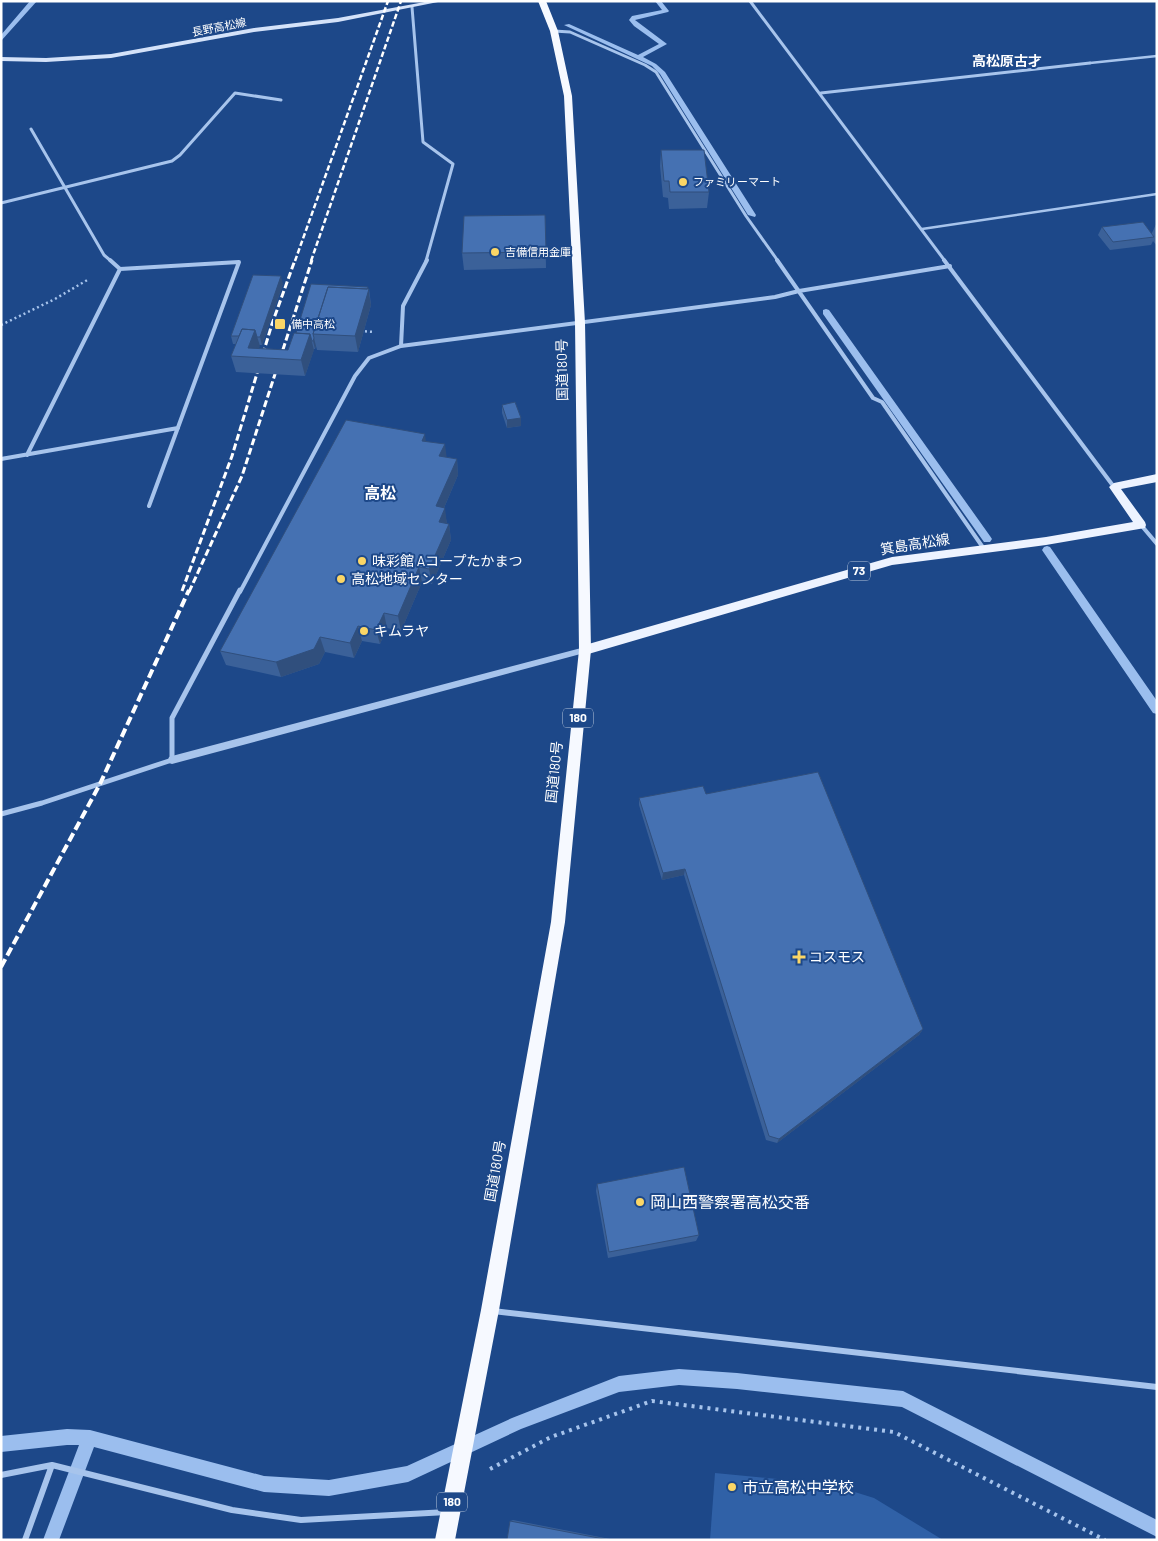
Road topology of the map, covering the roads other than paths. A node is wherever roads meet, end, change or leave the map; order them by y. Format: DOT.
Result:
graph roads {
  1 [pos="440,1"];
  2 [pos="542,1"];
  3 [pos="750,1"];
  4 [pos="412,7"];
  5 [pos="554,31"];
  6 [pos="1157,56"];
  7 [pos="1,59"];
  8 [pos="1090,63"];
  9 [pos="821,93"];
  10 [pos="281,100"];
  11 [pos="30,129"];
  12 [pos="65,188"];
  13 [pos="1157,194"];
  14 [pos="1,203"];
  15 [pos="922,229"];
  16 [pos="950,266"];
  17 [pos="120,269"];
  18 [pos="798,291"];
  19 [pos="580,323"];
  20 [pos="401,346"];
  21 [pos="178,428"];
  22 [pos="27,455"];
  23 [pos="1,459"];
  24 [pos="1157,478"];
  25 [pos="1114,487"];
  26 [pos="149,506"];
  27 [pos="1141,525"];
  28 [pos="1157,544"];
  29 [pos="984,549"];
  30 [pos="585,650"];
  31 [pos="172,760"];
  32 [pos="1,814"];
  33 [pos="490,1310"];
  34 [pos="1157,1388"];
  35 [pos="52,1465"];
  36 [pos="1,1475"];
  37 [pos="450,1512"];
  38 [pos="24,1540"];
  39 [pos="445,1540"];
  1 -- 4 [label="main road, 長野高松線"];
  2 -- 5 [label="highway, 国道180号 / 180"];
  3 -- 9 [label="street"];
  4 -- 7 [label="main road, 長野高松線"];
  4 -- 20 [label="street"];
  5 -- 18 [label="street"];
  5 -- 19 [label="highway, 国道180号 / 180"];
  6 -- 8 [label="lane"];
  8 -- 9 [label="street"];
  9 -- 15 [label="street"];
  10 -- 12 [label="street"];
  11 -- 12 [label="street"];
  12 -- 14 [label="street"];
  12 -- 17 [label="street"];
  13 -- 15 [label="lane"];
  15 -- 16 [label="street"];
  16 -- 18 [label="street"];
  16 -- 25 [label="street"];
  17 -- 21 [label="street"];
  17 -- 22 [label="street"];
  18 -- 19 [label="street"];
  18 -- 29 [label="street"];
  19 -- 20 [label="street"];
  19 -- 30 [label="highway, 国道180号 / 180"];
  20 -- 31 [label="street"];
  21 -- 22 [label="street"];
  21 -- 26 [label="street"];
  22 -- 23 [label="street"];
  24 -- 25 [label="main road"];
  25 -- 27 [label="main road"];
  27 -- 28 [label="street"];
  27 -- 29 [label="main road, 箕島高松線 / 73"];
  29 -- 30 [label="main road, 箕島高松線 / 73"];
  30 -- 31 [label="street"];
  30 -- 33 [label="highway, 国道180号 / 180"];
  31 -- 32 [label="street"];
  33 -- 34 [label="street"];
  33 -- 37 [label="highway, 国道180号 / 180"];
  35 -- 36 [label="street"];
  35 -- 37 [label="street"];
  35 -- 38 [label="street"];
  37 -- 39 [label="highway, 国道180号 / 180"];
}
